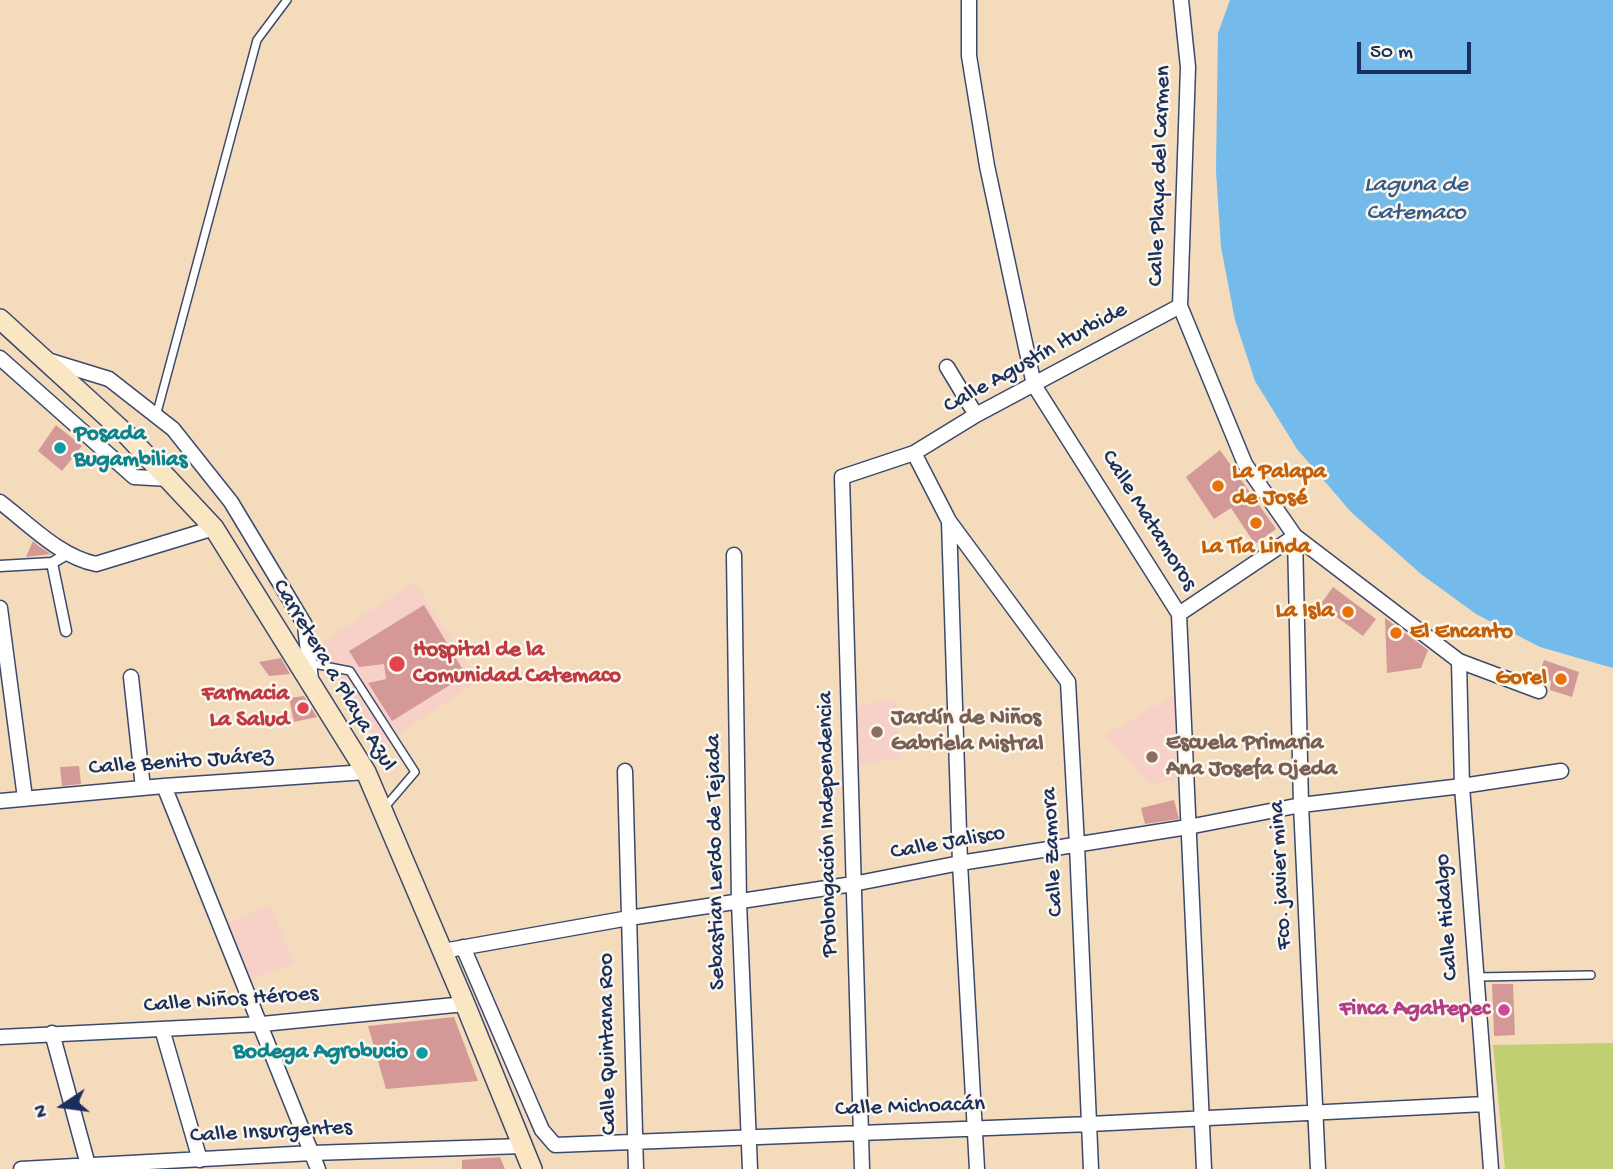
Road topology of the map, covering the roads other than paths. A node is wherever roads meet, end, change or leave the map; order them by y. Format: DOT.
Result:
graph roads {
  1 [pos="287,0"];
  2 [pos="969,0"];
  3 [pos="1181,0"];
  4 [pos="1180,306"];
  5 [pos="0,319"];
  6 [pos="0,358"];
  7 [pos="44,359"];
  8 [pos="947,367"];
  9 [pos="1034,385"];
  10 [pos="976,415"];
  11 [pos="156,416"];
  12 [pos="914,453"];
  13 [pos="842,477"];
  14 [pos="170,479"];
  15 [pos="0,502"];
  16 [pos="948,522"];
  17 [pos="214,528"];
  18 [pos="1294,536"];
  19 [pos="67,554"];
  20 [pos="734,555"];
  21 [pos="52,563"];
  22 [pos="0,566"];
  23 [pos="0,608"];
  24 [pos="1179,614"];
  25 [pos="66,631"];
  26 [pos="1459,661"];
  27 [pos="304,664"];
  28 [pos="131,677"];
  29 [pos="1539,691"];
  30 [pos="625,771"];
  31 [pos="1561,771"];
  32 [pos="366,772"];
  33 [pos="164,786"];
  34 [pos="1462,786"];
  35 [pos="143,788"];
  36 [pos="25,799"];
  37 [pos="0,801"];
  38 [pos="1301,805"];
  39 [pos="382,810"];
  40 [pos="1188,827"];
  41 [pos="1077,845"];
  42 [pos="960,863"];
  43 [pos="853,884"];
  44 [pos="739,902"];
  45 [pos="629,918"];
  46 [pos="463,947"];
  47 [pos="443,951"];
  48 [pos="1591,975"];
  49 [pos="1475,977"];
  50 [pos="465,1004"];
  51 [pos="262,1024"];
  52 [pos="162,1029"];
  53 [pos="52,1033"];
  54 [pos="0,1037"];
  55 [pos="1485,1104"];
  56 [pos="1317,1113"];
  57 [pos="1203,1118"];
  58 [pos="1090,1124"];
  59 [pos="976,1129"];
  60 [pos="861,1132"];
  61 [pos="749,1138"];
  62 [pos="634,1143"];
  63 [pos="523,1146"];
  64 [pos="312,1153"];
  65 [pos="200,1160"];
  66 [pos="88,1165"];
  67 [pos="171,1165"];
  68 [pos="54,1168"];
  69 [pos="21,1169"];
  70 [pos="318,1169"];
  71 [pos="532,1169"];
  72 [pos="636,1169"];
  73 [pos="750,1169"];
  74 [pos="862,1169"];
  75 [pos="977,1169"];
  76 [pos="1091,1169"];
  77 [pos="1204,1169"];
  78 [pos="1318,1169"];
  79 [pos="1491,1169"];
  1 -- 11 [label="lane"];
  2 -- 9 [label="street, Calle Matamoros"];
  3 -- 4 [label="street, Calle Playa del Carmen"];
  4 -- 9 [label="street, Calle Agustín Iturbide"];
  4 -- 18 [label="street, Calle Playa del Carmen"];
  5 -- 7 [label="main road, Carretera a Playa Azul"];
  6 -- 14 [label="street"];
  7 -- 11 [label="street"];
  7 -- 14 [label="main road, Carretera a Playa Azul"];
  8 -- 10 [label="street"];
  9 -- 10 [label="street, Calle Agustín Iturbide"];
  9 -- 24 [label="street, Calle Matamoros"];
  10 -- 12 [label="street, Calle Agustín Iturbide"];
  11 -- 27 [label="street"];
  12 -- 13 [label="street, Calle Agustín Iturbide"];
  12 -- 16 [label="street, Calle Zamora"];
  13 -- 43 [label="street, Prolongación Independencia"];
  14 -- 17 [label="main road, Carretera a Playa Azul"];
  15 -- 19 [label="street"];
  16 -- 41 [label="street, Calle Zamora"];
  16 -- 42 [label="street"];
  17 -- 19 [label="street"];
  17 -- 27 [label="main road, Carretera a Playa Azul"];
  18 -- 24 [label="street"];
  18 -- 26 [label="street"];
  18 -- 38 [label="street, Fco. javier mina"];
  19 -- 21 [label="street"];
  20 -- 44 [label="street, Sebastian Lerdo de Tejada"];
  21 -- 22 [label="street"];
  21 -- 25 [label="street"];
  23 -- 36 [label="street"];
  24 -- 40 [label="street, Calle Matamoros"];
  26 -- 29 [label="street"];
  26 -- 34 [label="street, Calle Hidalgo"];
  27 -- 32 [label="main road, Carretera a Playa Azul"];
  27 -- 39 [label="lane"];
  28 -- 35 [label="street"];
  30 -- 45 [label="street, Calle Quintana Roo"];
  31 -- 34 [label="street, Calle Jalisco"];
  32 -- 33 [label="street, Calle Benito Juárez"];
  32 -- 39 [label="main road, Carretera a Playa Azul"];
  33 -- 35 [label="street, Calle Benito Juárez"];
  33 -- 51 [label="street"];
  34 -- 38 [label="street, Calle Jalisco"];
  34 -- 49 [label="street, Calle Hidalgo"];
  35 -- 36 [label="street, Calle Benito Juárez"];
  36 -- 37 [label="street, Calle Benito Juárez"];
  38 -- 40 [label="street, Calle Jalisco"];
  38 -- 56 [label="street, Fco. javier mina"];
  39 -- 47 [label="main road, Carretera a Playa Azul"];
  40 -- 41 [label="street, Calle Jalisco"];
  40 -- 57 [label="street, Calle Matamoros"];
  41 -- 42 [label="street, Calle Jalisco"];
  41 -- 58 [label="street, Calle Zamora"];
  42 -- 43 [label="street, Calle Jalisco"];
  42 -- 59 [label="street"];
  43 -- 44 [label="street, Calle Jalisco"];
  43 -- 60 [label="street, Prolongación Independencia"];
  44 -- 45 [label="street, Calle Jalisco"];
  44 -- 61 [label="street, Sebastian Lerdo de Tejada"];
  45 -- 46 [label="street, Calle Jalisco"];
  45 -- 62 [label="street, Calle Quintana Roo"];
  46 -- 47 [label="street, Calle Jalisco"];
  46 -- 62 [label="street, Calle Michoacán"];
  47 -- 50 [label="main road, Carretera a Playa Azul"];
  48 -- 49 [label="lane"];
  49 -- 55 [label="street, Calle Hidalgo"];
  50 -- 51 [label="street, Calle Niños Héroes"];
  50 -- 63 [label="main road, Carretera a Playa Azul"];
  51 -- 52 [label="street, Calle Niños Héroes"];
  51 -- 64 [label="street"];
  52 -- 53 [label="street, Calle Niños Héroes"];
  52 -- 65 [label="street"];
  53 -- 54 [label="street, Calle Niños Héroes"];
  53 -- 66 [label="street"];
  55 -- 56 [label="street, Calle Michoacán"];
  55 -- 79 [label="street, Calle Hidalgo"];
  56 -- 57 [label="street, Calle Michoacán"];
  56 -- 78 [label="street, Fco. javier mina"];
  57 -- 58 [label="street, Calle Michoacán"];
  57 -- 77 [label="street, Calle Matamoros"];
  58 -- 59 [label="street, Calle Michoacán"];
  58 -- 76 [label="street, Calle Zamora"];
  59 -- 60 [label="street, Calle Michoacán"];
  59 -- 75 [label="street"];
  60 -- 61 [label="street, Calle Michoacán"];
  60 -- 74 [label="street, Prolongación Independencia"];
  61 -- 62 [label="street, Calle Michoacán"];
  61 -- 73 [label="street, Sebastian Lerdo de Tejada"];
  62 -- 72 [label="street, Calle Quintana Roo"];
  63 -- 64 [label="street, Calle Insurgentes"];
  63 -- 71 [label="main road, Carretera a Playa Azul"];
  64 -- 65 [label="street, Calle Insurgentes"];
  64 -- 70 [label="street"];
  65 -- 67 [label="street, Calle Insurgentes"];
  66 -- 67 [label="street, Calle Insurgentes"];
  66 -- 68 [label="street, Calle Insurgentes"];
  68 -- 69 [label="street, Calle Insurgentes"];
}
